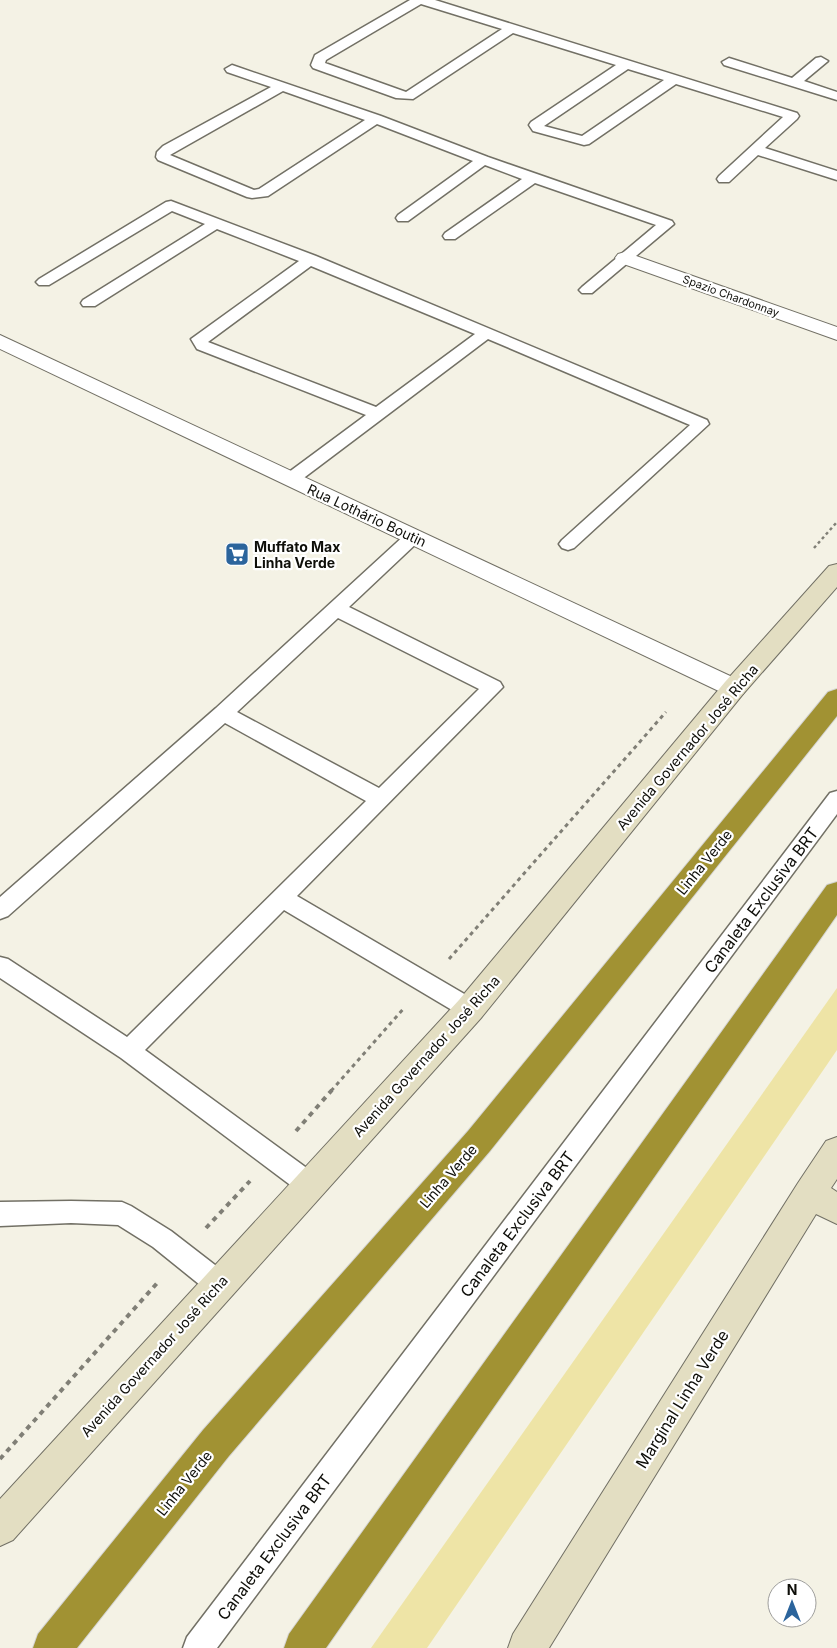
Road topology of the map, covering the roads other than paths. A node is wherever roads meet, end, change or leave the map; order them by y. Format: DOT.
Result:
graph roads {
  1 [pos="420,0"];
  2 [pos="512,28"];
  3 [pos="729,62"];
  4 [pos="821,62"];
  5 [pos="626,64"];
  6 [pos="232,69"];
  7 [pos="674,79"];
  8 [pos="794,83"];
  9 [pos="282,86"];
  10 [pos="837,96"];
  11 [pos="376,119"];
  12 [pos="756,150"];
  13 [pos="483,160"];
  14 [pos="837,176"];
  15 [pos="534,177"];
  16 [pos="724,179"];
  17 [pos="403,218"];
  18 [pos="216,223"];
  19 [pos="450,236"];
  20 [pos="625,258"];
  21 [pos="311,259"];
  22 [pos="44,282"];
  23 [pos="587,290"];
  24 [pos="89,303"];
  25 [pos="486,333"];
  26 [pos="837,334"];
  27 [pos="0,341"];
  28 [pos="378,414"];
  29 [pos="291,479"];
  30 [pos="413,537"];
  31 [pos="568,544"];
  32 [pos="837,572"];
  33 [pos="336,609"];
  34 [pos="734,688"];
  35 [pos="837,698"];
  36 [pos="223,713"];
  37 [pos="381,799"];
  38 [pos="837,800"];
  39 [pos="837,893"];
  40 [pos="282,898"];
  41 [pos="0,910"];
  42 [pos="0,966"];
  43 [pos="470,1009"];
  44 [pos="129,1051"];
  45 [pos="837,1151"];
  46 [pos="310,1185"];
  47 [pos="824,1201"];
  48 [pos="0,1214"];
  49 [pos="219,1284"];
  50 [pos="0,1526"];
  51 [pos="52,1648"];
  52 [pos="198,1648"];
  53 [pos="303,1648"];
  54 [pos="527,1648"];
  1 -- 2 [label="lane"];
  1 -- 2 [label="lane"];
  2 -- 5 [label="lane"];
  3 -- 8 [label="lane"];
  4 -- 8 [label="lane"];
  5 -- 7 [label="lane"];
  5 -- 7 [label="lane"];
  6 -- 9 [label="lane"];
  7 -- 12 [label="lane"];
  8 -- 10 [label="lane"];
  9 -- 11 [label="lane"];
  9 -- 11 [label="lane"];
  11 -- 13 [label="lane"];
  12 -- 14 [label="lane"];
  12 -- 16 [label="lane"];
  13 -- 15 [label="lane"];
  13 -- 17 [label="lane"];
  15 -- 19 [label="lane"];
  15 -- 20 [label="lane"];
  18 -- 21 [label="lane"];
  18 -- 22 [label="lane"];
  18 -- 24 [label="lane"];
  20 -- 23 [label="lane"];
  20 -- 26 [label="street, Spazio Chardonnay"];
  21 -- 25 [label="lane"];
  21 -- 28 [label="lane"];
  25 -- 28 [label="lane"];
  25 -- 31 [label="lane"];
  27 -- 29 [label="street, Rua Lothário Boutin"];
  28 -- 29 [label="lane"];
  29 -- 30 [label="street, Rua Lothário Boutin"];
  30 -- 33 [label="lane"];
  30 -- 34 [label="street, Rua Lothário Boutin"];
  32 -- 34 [label="main road, Avenida Governador José Richa"];
  33 -- 36 [label="lane"];
  33 -- 37 [label="lane"];
  34 -- 43 [label="main road, Avenida Governador José Richa"];
  35 -- 51 [label="highway, Linha Verde"];
  36 -- 37 [label="lane"];
  36 -- 41 [label="lane"];
  37 -- 40 [label="lane"];
  38 -- 52 [label="lane, Canaleta Exclusiva BRT"];
  39 -- 53 [label="highway"];
  40 -- 43 [label="lane"];
  40 -- 44 [label="lane"];
  42 -- 44 [label="lane"];
  43 -- 46 [label="main road, Avenida Governador José Richa"];
  44 -- 46 [label="lane"];
  45 -- 47 [label="main road, Marginal Linha Verde"];
  46 -- 49 [label="main road, Avenida Governador José Richa"];
  47 -- 54 [label="main road, Marginal Linha Verde"];
  48 -- 49 [label="lane"];
  49 -- 50 [label="main road, Avenida Governador José Richa"];
}
